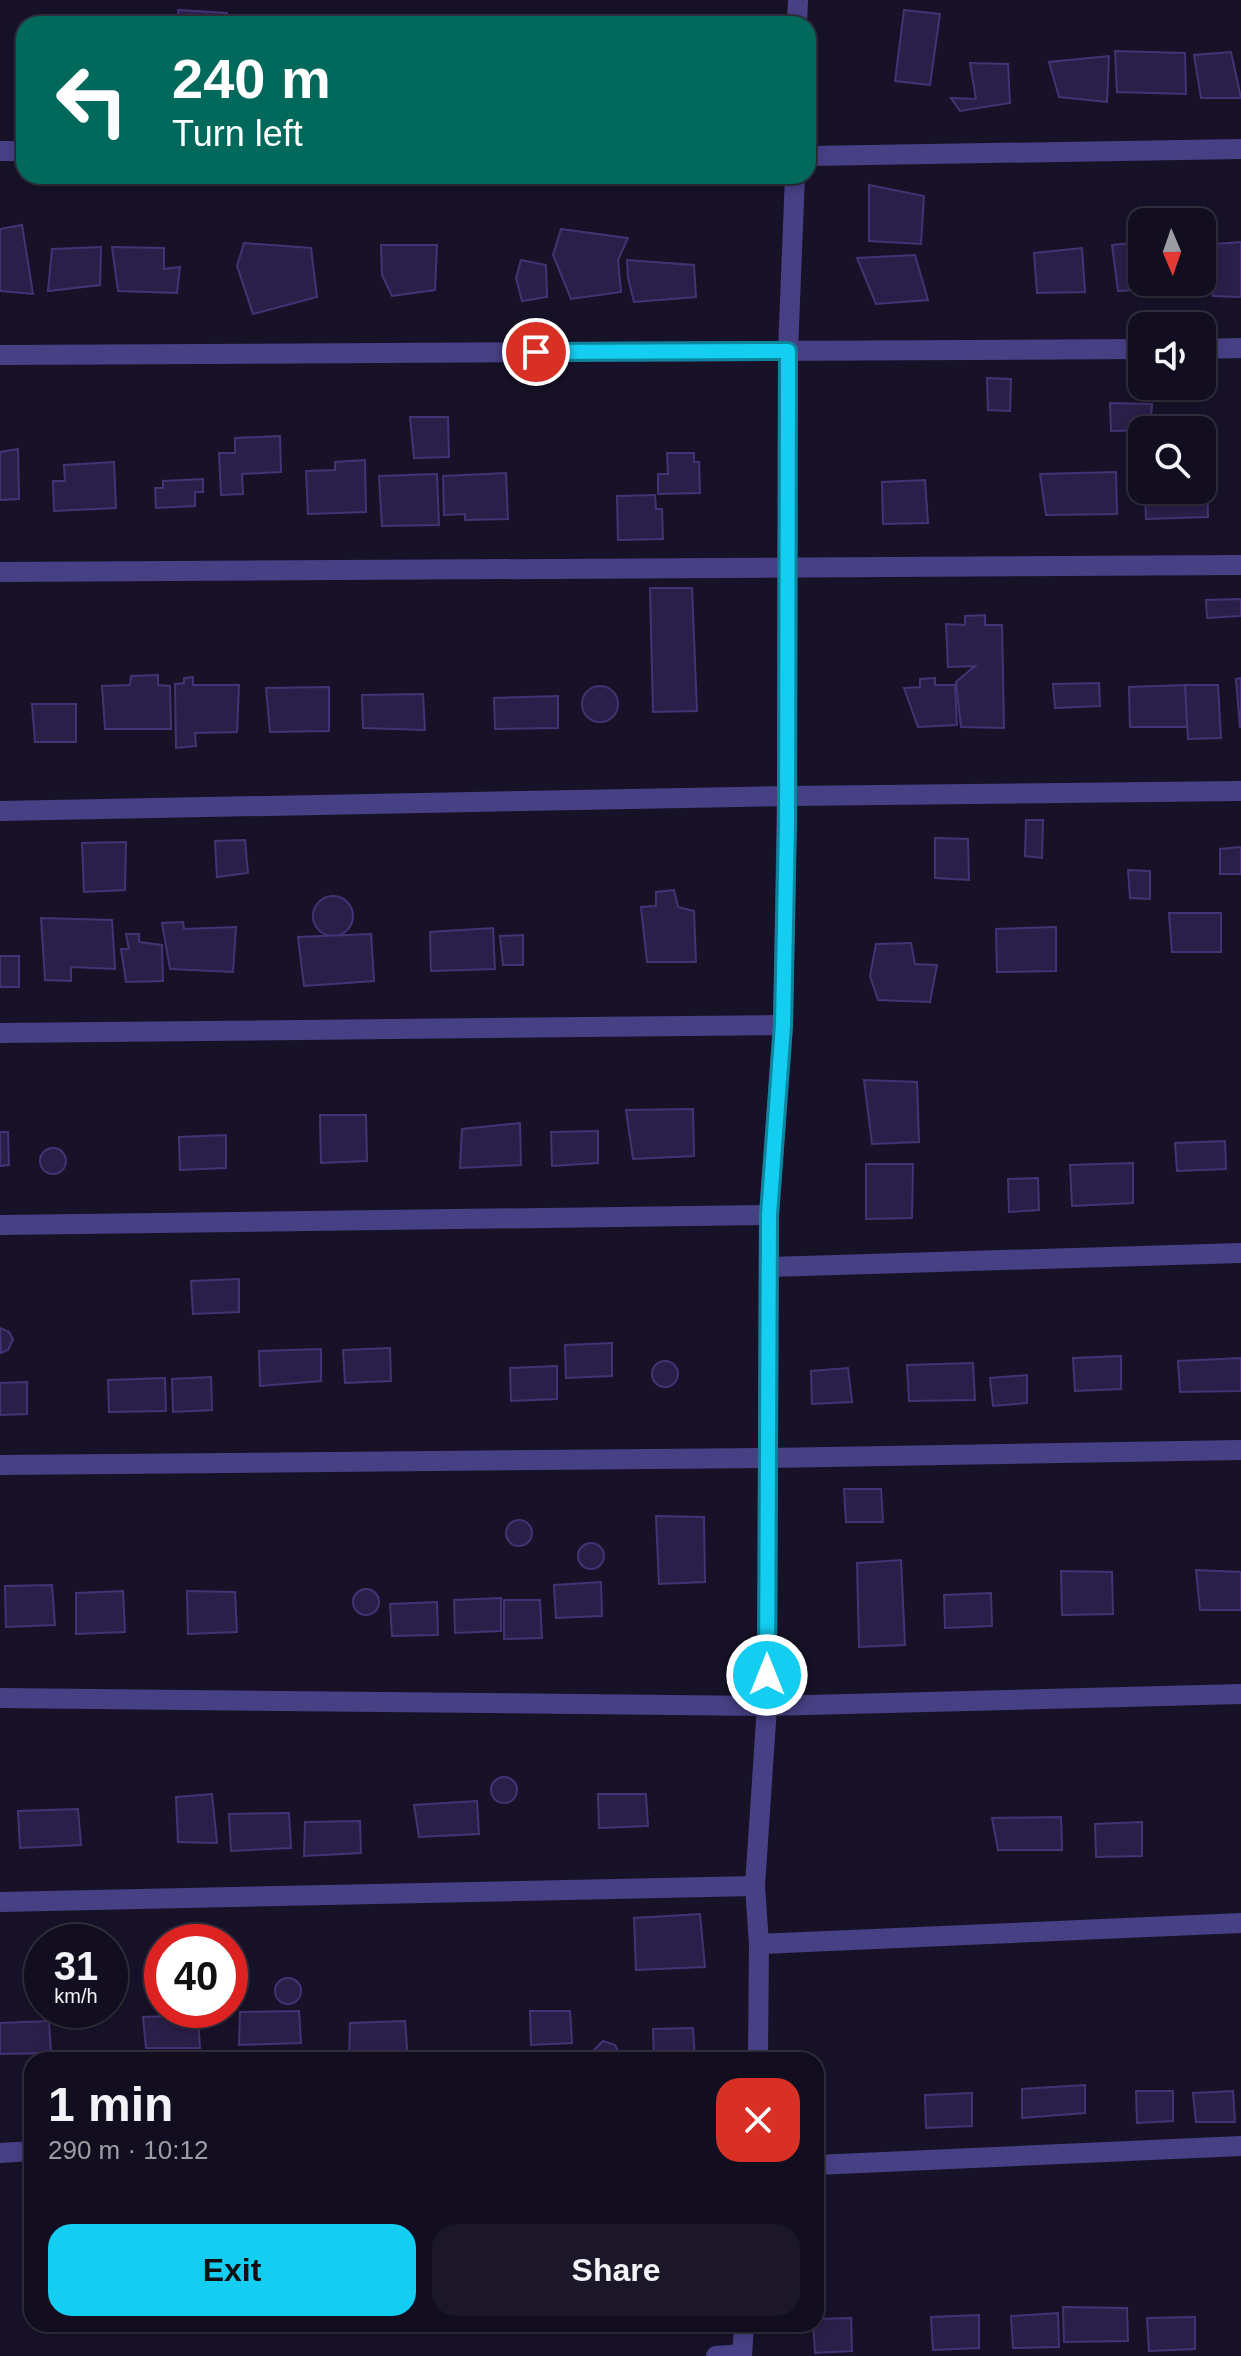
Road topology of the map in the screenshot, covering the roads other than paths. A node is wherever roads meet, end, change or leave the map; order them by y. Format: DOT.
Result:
graph roads {
  1 [pos="1241,149"];
  2 [pos="816,156"];
  3 [pos="795,184"];
  4 [pos="1241,348"];
  5 [pos="1128,349"];
  6 [pos="1216,349"];
  7 [pos="788,351"];
  8 [pos="0,355"];
  9 [pos="1241,565"];
  10 [pos="786,569"];
  11 [pos="0,572"];
  12 [pos="1241,791"];
  13 [pos="787,796"];
  14 [pos="0,811"];
  15 [pos="783,1025"];
  16 [pos="0,1033"];
  17 [pos="769,1215"];
  18 [pos="0,1225"];
  19 [pos="1241,1253"];
  20 [pos="769,1267"];
  21 [pos="1241,1450"];
  22 [pos="768,1458"];
  23 [pos="0,1465"];
  24 [pos="1241,1694"];
  25 [pos="0,1698"];
  26 [pos="767,1706"];
  27 [pos="755,1886"];
  28 [pos="0,1902"];
  29 [pos="1241,1923"];
  30 [pos="759,1944"];
  31 [pos="758,2052"];
  32 [pos="1241,2146"];
  33 [pos="24,2152"];
  34 [pos="0,2153"];
  35 [pos="824,2165"];
  36 [pos="743,2332"];
  37 [pos="742,2355"];
  38 [pos="716,2356"];
  1 -- 2 [label="street"];
  3 -- 7 [label="street"];
  4 -- 6 [label="street"];
  5 -- 7 [label="street"];
  7 -- 8 [label="street"];
  7 -- 10 [label="street"];
  9 -- 10 [label="street"];
  10 -- 11 [label="street"];
  10 -- 13 [label="street"];
  12 -- 13 [label="street"];
  13 -- 14 [label="street"];
  13 -- 15 [label="street"];
  15 -- 16 [label="street"];
  15 -- 17 [label="street"];
  17 -- 18 [label="street"];
  17 -- 20 [label="street"];
  19 -- 20 [label="street"];
  20 -- 22 [label="street"];
  21 -- 22 [label="street"];
  22 -- 23 [label="street"];
  22 -- 26 [label="street"];
  24 -- 26 [label="street"];
  25 -- 26 [label="street"];
  26 -- 27 [label="street"];
  27 -- 28 [label="street"];
  27 -- 30 [label="street"];
  29 -- 30 [label="street"];
  30 -- 31 [label="street"];
  32 -- 35 [label="street"];
  33 -- 34 [label="street"];
  36 -- 37 [label="street"];
  37 -- 38 [label="street"];
}
